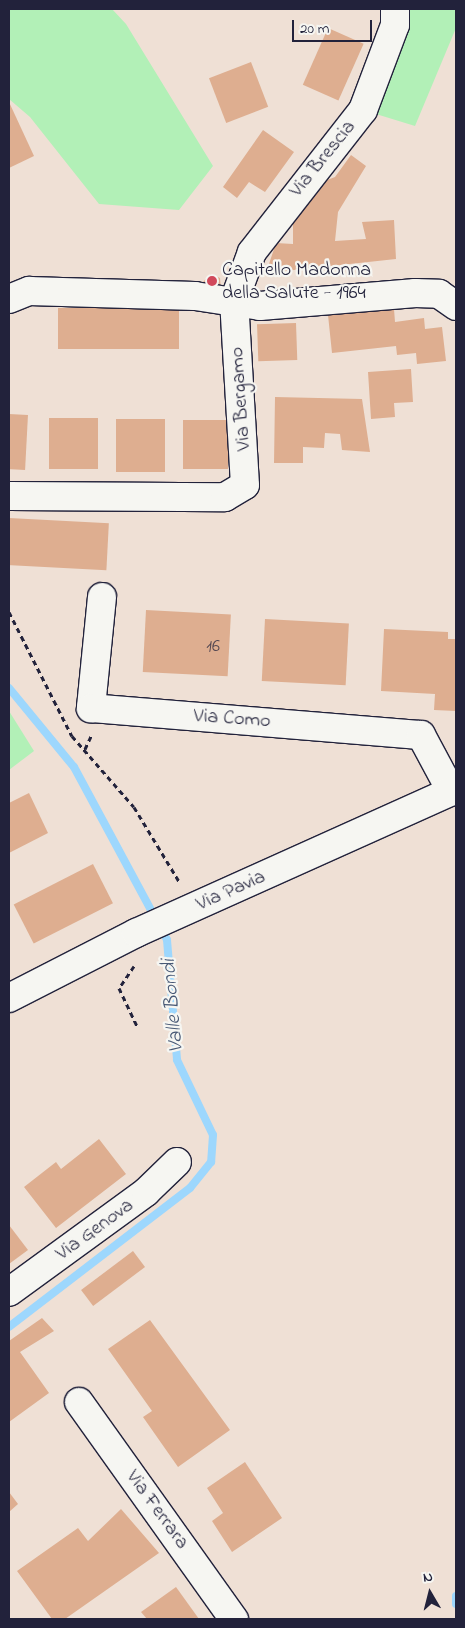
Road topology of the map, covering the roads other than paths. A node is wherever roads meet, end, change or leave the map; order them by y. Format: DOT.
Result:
graph roads {
  1 [pos="394,9"];
  2 [pos="9,298"];
  3 [pos="234,301"];
  4 [pos="456,306"];
  5 [pos="9,496"];
  6 [pos="102,597"];
  7 [pos="453,790"];
  8 [pos="9,998"];
  9 [pos="177,1162"];
  10 [pos="9,1292"];
  11 [pos="79,1402"];
  12 [pos="234,1619"];
  1 -- 3 [label="street, Via Brescia"];
  2 -- 3 [label="street"];
  3 -- 4 [label="street"];
  3 -- 5 [label="street, Via Bergamo"];
  6 -- 7 [label="street, Via Como"];
  7 -- 8 [label="street, Via Pavia"];
  9 -- 10 [label="street, Via Genova"];
  11 -- 12 [label="street, Via Ferrara"];
}
